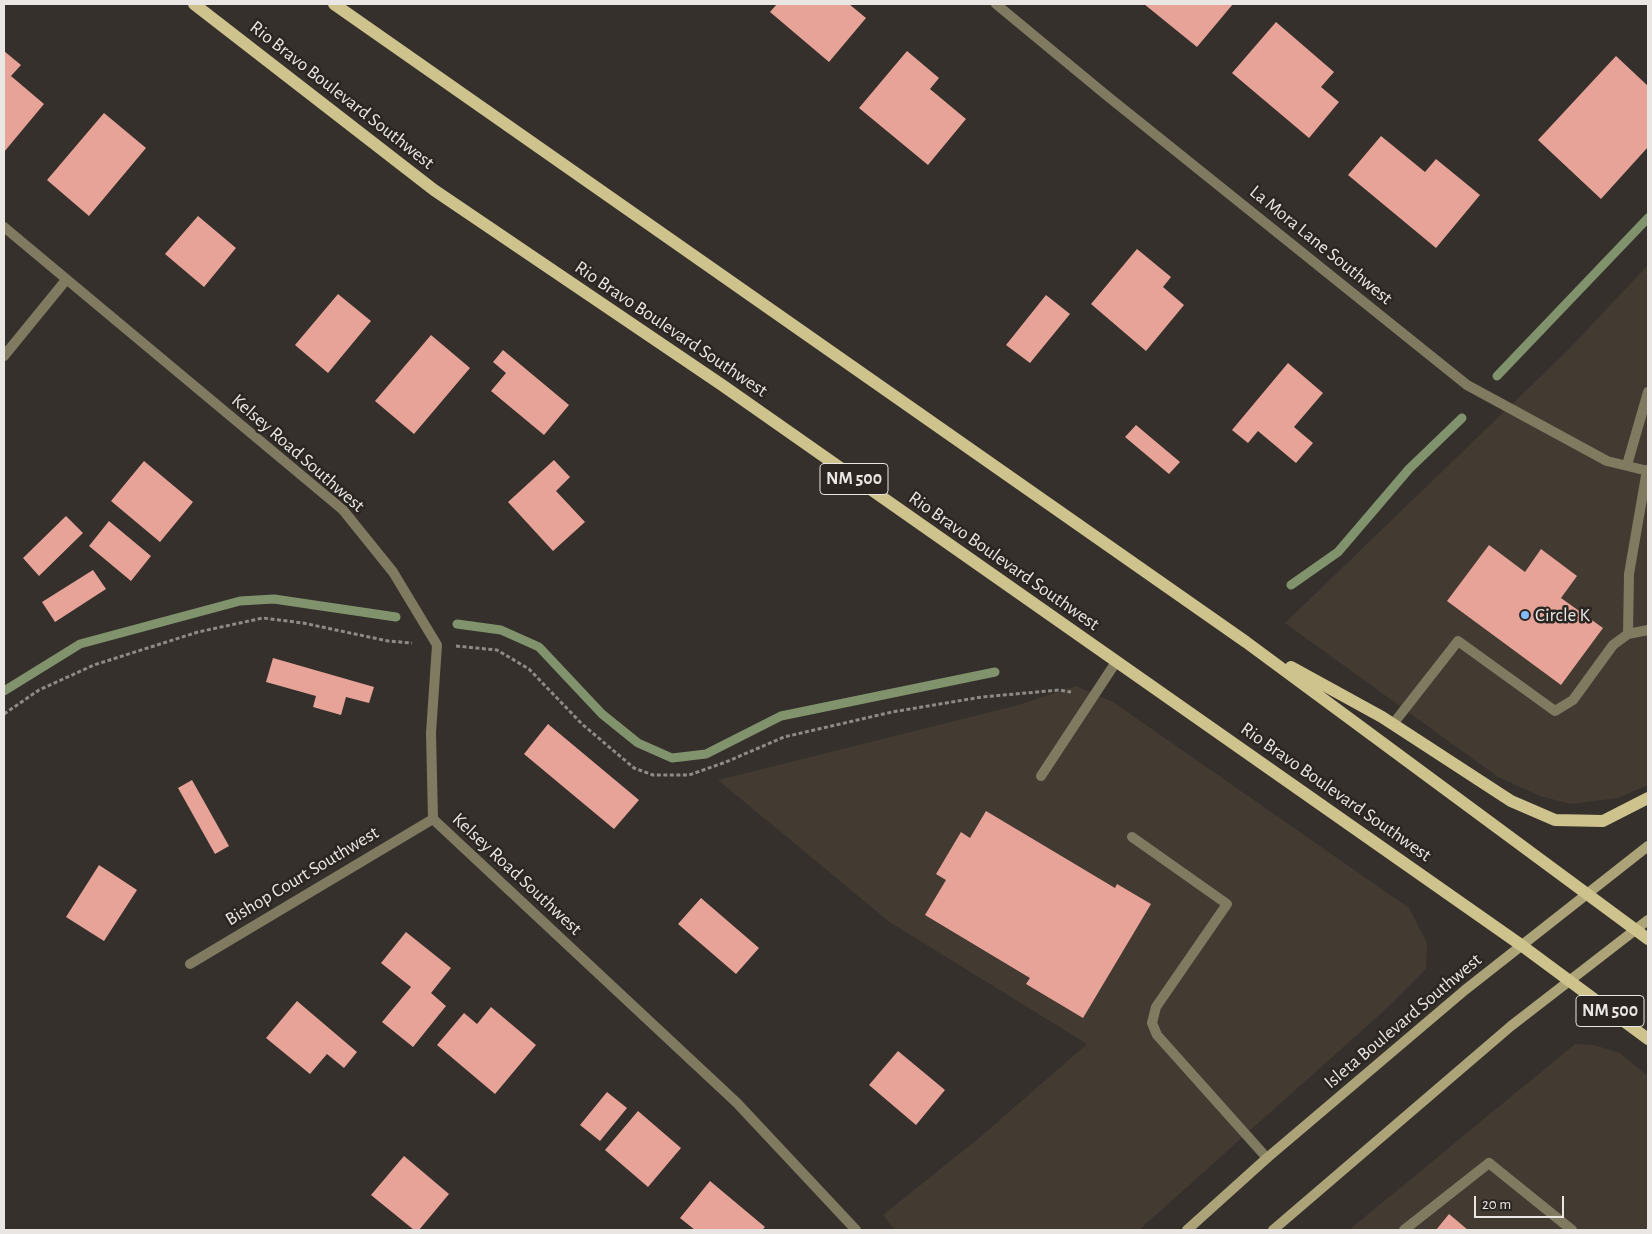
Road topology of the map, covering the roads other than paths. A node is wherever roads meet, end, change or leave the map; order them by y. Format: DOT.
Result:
graph roads {
  1 [pos="194,4"];
  2 [pos="334,4"];
  3 [pos="996,4"];
  4 [pos="4,227"];
  5 [pos="66,280"];
  6 [pos="4,356"];
  7 [pos="1648,392"];
  8 [pos="1627,466"];
  9 [pos="1648,470"];
  10 [pos="1648,630"];
  11 [pos="1628,634"];
  12 [pos="1246,642"];
  13 [pos="1116,662"];
  14 [pos="1393,724"];
  15 [pos="1041,776"];
  16 [pos="1648,798"];
  17 [pos="432,819"];
  18 [pos="1132,837"];
  19 [pos="1648,846"];
  20 [pos="1587,892"];
  21 [pos="1648,920"];
  22 [pos="1636,930"];
  23 [pos="1648,939"];
  24 [pos="1521,945"];
  25 [pos="190,964"];
  26 [pos="1571,982"];
  27 [pos="1648,1040"];
  28 [pos="1267,1158"];
  29 [pos="856,1230"];
  30 [pos="1187,1230"];
  31 [pos="1272,1230"];
  32 [pos="1404,1230"];
  33 [pos="1572,1230"];
  1 -- 13 [label="main road, Rio Bravo Boulevard Southwest / NM 500"];
  2 -- 12 [label="main road"];
  3 -- 8 [label="street, La Mora Lane Southwest"];
  4 -- 5 [label="street, Kelsey Road Southwest"];
  5 -- 6 [label="street"];
  5 -- 17 [label="street, Kelsey Road Southwest"];
  7 -- 8 [label="street"];
  8 -- 9 [label="street, La Mora Lane Southwest"];
  9 -- 11 [label="street"];
  10 -- 11 [label="street"];
  11 -- 14 [label="street"];
  12 -- 14 [label="main road"];
  12 -- 20 [label="main road"];
  13 -- 15 [label="street"];
  13 -- 24 [label="main road, Rio Bravo Boulevard Southwest / NM 500"];
  14 -- 16 [label="main road"];
  17 -- 25 [label="street, Bishop Court Southwest"];
  17 -- 29 [label="street, Kelsey Road Southwest"];
  18 -- 28 [label="street"];
  19 -- 20 [label="main road, Isleta Boulevard Southwest"];
  20 -- 22 [label="main road"];
  20 -- 24 [label="main road, Isleta Boulevard Southwest"];
  21 -- 22 [label="main road"];
  22 -- 23 [label="main road"];
  22 -- 26 [label="main road"];
  24 -- 26 [label="main road, Rio Bravo Boulevard Southwest / NM 500"];
  24 -- 28 [label="main road, Isleta Boulevard Southwest"];
  26 -- 27 [label="main road, Rio Bravo Boulevard Southwest / NM 500"];
  26 -- 31 [label="main road"];
  28 -- 30 [label="main road, Isleta Boulevard Southwest"];
  32 -- 33 [label="street"];
}
